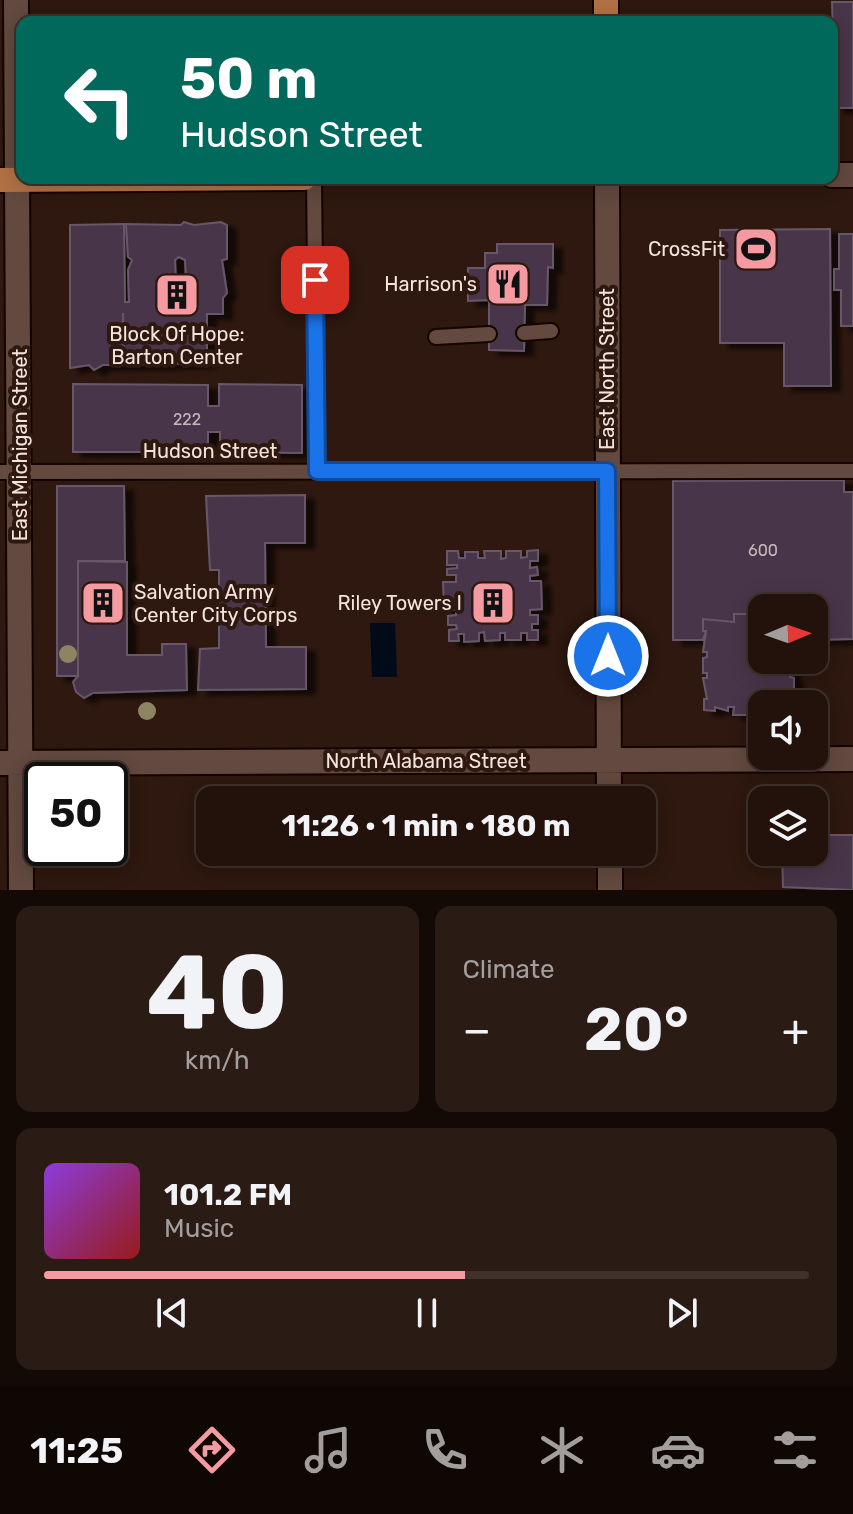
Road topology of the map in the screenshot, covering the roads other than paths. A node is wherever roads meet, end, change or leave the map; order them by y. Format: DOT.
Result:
graph roads {
  1 [pos="16,0"];
  2 [pos="8,180"];
  3 [pos="314,184"];
  4 [pos="607,184"];
  5 [pos="551,331"];
  6 [pos="524,333"];
  7 [pos="489,334"];
  8 [pos="436,337"];
  9 [pos="317,471"];
  10 [pos="607,471"];
  11 [pos="853,471"];
  12 [pos="10,472"];
  13 [pos="853,759"];
  14 [pos="609,761"];
  15 [pos="10,762"];
  16 [pos="609,786"];
  17 [pos="610,866"];
  18 [pos="21,890"];
  19 [pos="610,890"];
  1 -- 2 [label="main road, East Michigan Street"];
  2 -- 12 [label="main road, East Michigan Street"];
  3 -- 9 [label="lane"];
  4 -- 10 [label="main road, East North Street"];
  5 -- 6 [label="lane"];
  7 -- 8 [label="lane"];
  9 -- 10 [label="lane, Hudson Street"];
  9 -- 12 [label="lane, Hudson Street"];
  10 -- 11 [label="lane, Hudson Street"];
  10 -- 14 [label="main road, East North Street"];
  12 -- 15 [label="main road, East Michigan Street"];
  13 -- 14 [label="main road, North Alabama Street"];
  14 -- 15 [label="main road, North Alabama Street"];
  14 -- 16 [label="main road, East North Street"];
  15 -- 18 [label="main road, East Michigan Street"];
  17 -- 19 [label="main road"];
}
